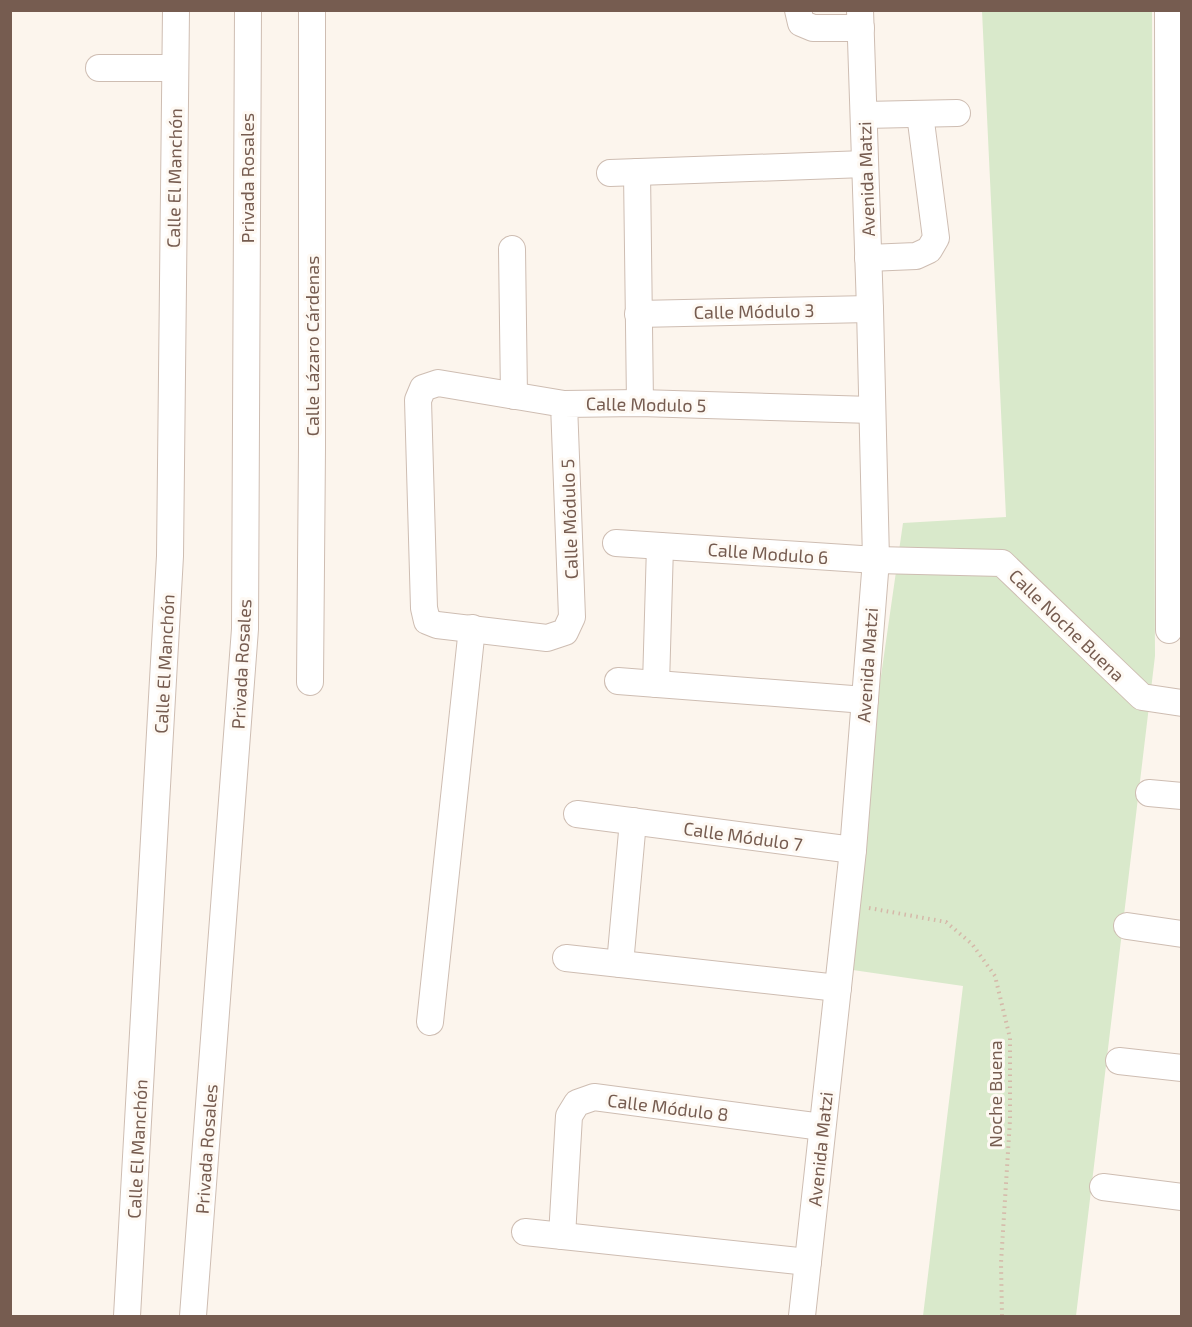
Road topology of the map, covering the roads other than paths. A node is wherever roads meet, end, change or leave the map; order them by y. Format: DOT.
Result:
graph roads {
  1 [pos="176,10"];
  2 [pos="248,10"];
  3 [pos="312,10"];
  4 [pos="798,10"];
  5 [pos="1168,10"];
  6 [pos="860,19"];
  7 [pos="99,68"];
  8 [pos="176,68"];
  9 [pos="957,113"];
  10 [pos="920,114"];
  11 [pos="864,115"];
  12 [pos="865,164"];
  13 [pos="637,172"];
  14 [pos="610,173"];
  15 [pos="512,249"];
  16 [pos="868,258"];
  17 [pos="870,309"];
  18 [pos="638,314"];
  19 [pos="514,396"];
  20 [pos="640,403"];
  21 [pos="564,404"];
  22 [pos="872,410"];
  23 [pos="616,543"];
  24 [pos="660,546"];
  25 [pos="876,560"];
  26 [pos="472,628"];
  27 [pos="1169,630"];
  28 [pos="618,681"];
  29 [pos="310,682"];
  30 [pos="656,684"];
  31 [pos="865,700"];
  32 [pos="1182,703"];
  33 [pos="1149,793"];
  34 [pos="1182,796"];
  35 [pos="577,814"];
  36 [pos="633,821"];
  37 [pos="853,850"];
  38 [pos="1127,926"];
  39 [pos="1182,934"];
  40 [pos="566,958"];
  41 [pos="620,964"];
  42 [pos="838,988"];
  43 [pos="430,1022"];
  44 [pos="1119,1061"];
  45 [pos="1182,1068"];
  46 [pos="822,1127"];
  47 [pos="1103,1187"];
  48 [pos="1182,1197"];
  49 [pos="525,1232"];
  50 [pos="562,1236"];
  51 [pos="808,1262"];
  52 [pos="127,1317"];
  53 [pos="194,1317"];
  54 [pos="802,1317"];
  1 -- 8 [label="street, Calle El Manchón"];
  2 -- 53 [label="street, Privada Rosales"];
  3 -- 29 [label="street, Calle Lázaro Cárdenas"];
  4 -- 6 [label="street"];
  5 -- 27 [label="street"];
  6 -- 11 [label="street, Avenida Matzi"];
  7 -- 8 [label="street"];
  8 -- 52 [label="street, Calle El Manchón"];
  9 -- 10 [label="street"];
  10 -- 11 [label="street"];
  10 -- 16 [label="street"];
  11 -- 12 [label="street, Avenida Matzi"];
  12 -- 13 [label="street"];
  12 -- 16 [label="street, Avenida Matzi"];
  13 -- 14 [label="street"];
  13 -- 18 [label="street"];
  15 -- 19 [label="street"];
  16 -- 17 [label="street, Avenida Matzi"];
  17 -- 18 [label="street, Calle Módulo 3"];
  17 -- 22 [label="street, Avenida Matzi"];
  18 -- 20 [label="street"];
  19 -- 21 [label="street, Calle Modulo 5"];
  19 -- 26 [label="street, Calle Modulo 5"];
  20 -- 21 [label="street, Calle Modulo 5"];
  20 -- 22 [label="street, Calle Modulo 5"];
  21 -- 26 [label="street, Calle Módulo 5"];
  22 -- 25 [label="street, Avenida Matzi"];
  23 -- 24 [label="street, Calle Modulo 6"];
  24 -- 25 [label="street, Calle Modulo 6"];
  24 -- 30 [label="street"];
  25 -- 31 [label="street, Avenida Matzi"];
  25 -- 32 [label="street, Calle Noche Buena"];
  26 -- 43 [label="street"];
  28 -- 30 [label="street"];
  30 -- 31 [label="street"];
  31 -- 37 [label="street, Avenida Matzi"];
  33 -- 34 [label="street"];
  35 -- 36 [label="street, Calle Módulo 7"];
  36 -- 37 [label="street, Calle Módulo 7"];
  36 -- 41 [label="street"];
  37 -- 42 [label="street, Avenida Matzi"];
  38 -- 39 [label="street"];
  40 -- 41 [label="street"];
  41 -- 42 [label="street"];
  42 -- 46 [label="street, Avenida Matzi"];
  44 -- 45 [label="street"];
  46 -- 50 [label="street, Calle Módulo 8"];
  46 -- 51 [label="street, Avenida Matzi"];
  47 -- 48 [label="street"];
  49 -- 50 [label="street"];
  50 -- 51 [label="street"];
  51 -- 54 [label="street, Avenida Matzi"];
}
